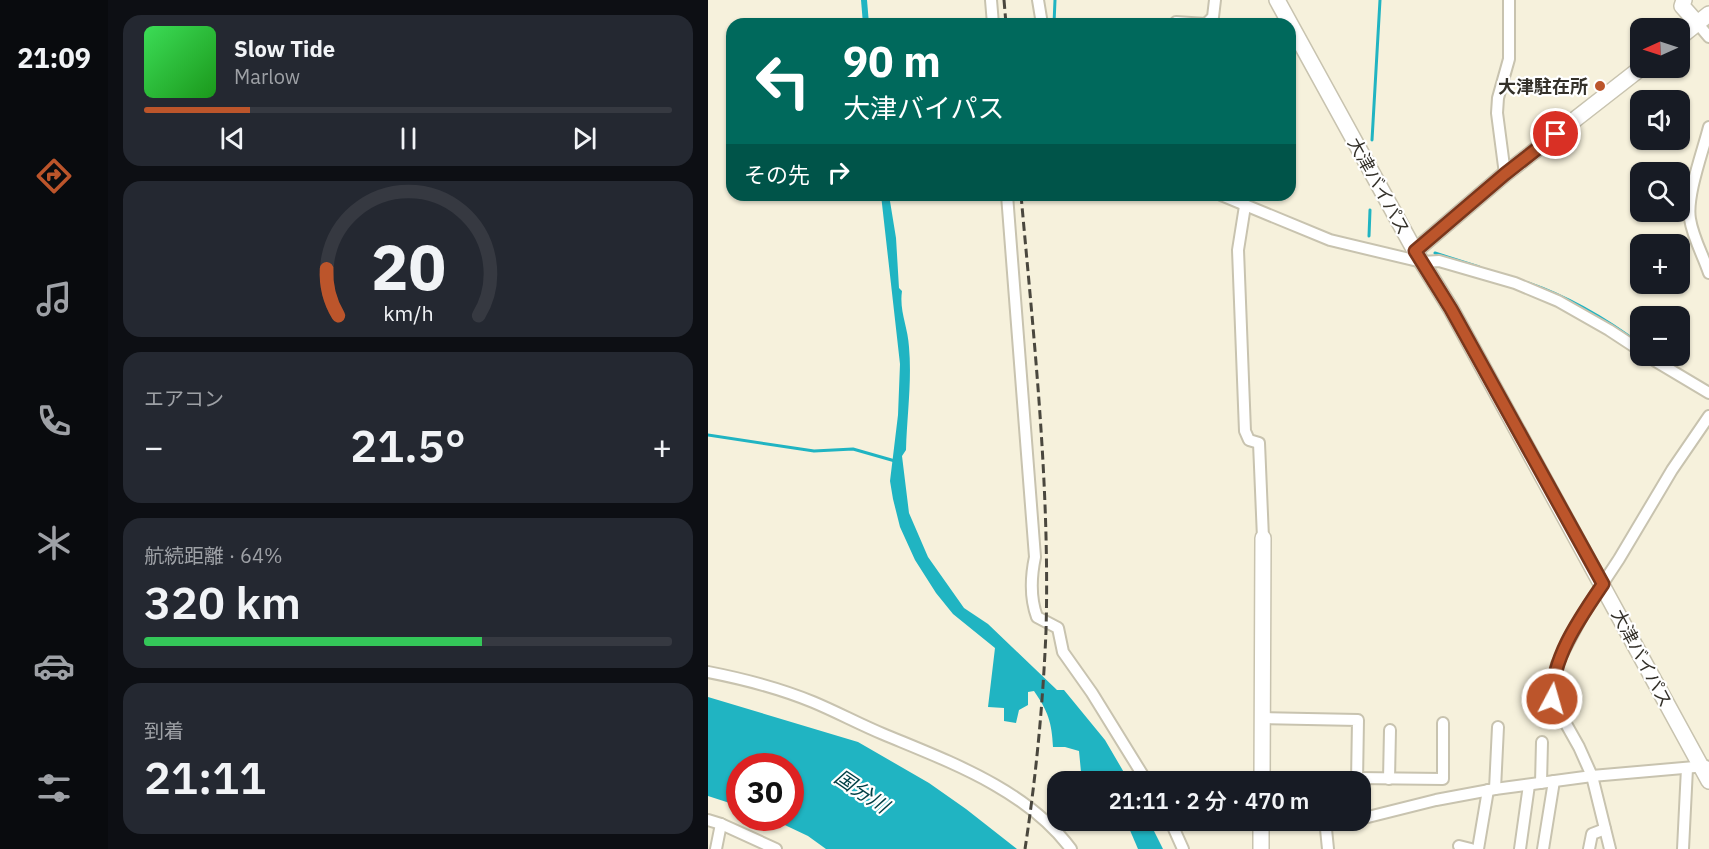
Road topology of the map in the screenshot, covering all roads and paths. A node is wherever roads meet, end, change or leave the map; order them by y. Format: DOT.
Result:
graph roads {
  1 [pos="991,0"];
  2 [pos="1038,0"];
  3 [pos="1215,0"];
  4 [pos="1277,0"];
  5 [pos="1509,0"];
  6 [pos="1684,0"];
  7 [pos="992,18"];
  8 [pos="1041,18"];
  9 [pos="1212,18"];
  10 [pos="1287,18"];
  11 [pos="1703,19"];
  12 [pos="1690,29"];
  13 [pos="1296,34"];
  14 [pos="1709,37"];
  15 [pos="1630,77"];
  16 [pos="1709,127"];
  17 [pos="1505,174"];
  18 [pos="1008,201"];
  19 [pos="1234,201"];
  20 [pos="1245,206"];
  21 [pos="1418,256"];
  22 [pos="1709,273"];
  23 [pos="1630,344"];
  24 [pos="1664,366"];
  25 [pos="1709,393"];
  26 [pos="1709,416"];
  27 [pos="1263,538"];
  28 [pos="1603,584"];
  29 [pos="708,672"];
  30 [pos="1264,718"];
  31 [pos="1443,723"];
  32 [pos="1498,727"];
  33 [pos="1390,730"];
  34 [pos="1542,742"];
  35 [pos="1140,771"];
  36 [pos="1262,771"];
  37 [pos="1357,771"];
  38 [pos="1702,771"];
  39 [pos="1592,776"];
  40 [pos="1389,779"];
  41 [pos="1371,780"];
  42 [pos="1554,781"];
  43 [pos="1535,784"];
  44 [pos="1492,790"];
  45 [pos="1371,816"];
  46 [pos="708,820"];
  47 [pos="721,824"];
  48 [pos="1605,829"];
  49 [pos="1175,831"];
  50 [pos="1261,831"];
  51 [pos="1326,831"];
  52 [pos="1459,846"];
  53 [pos="716,849"];
  54 [pos="776,849"];
  55 [pos="1071,849"];
  56 [pos="1183,849"];
  57 [pos="1261,849"];
  58 [pos="1328,849"];
  59 [pos="1471,849"];
  60 [pos="1478,849"];
  61 [pos="1520,849"];
  62 [pos="1543,849"];
  63 [pos="1589,849"];
  64 [pos="1610,849"];
  65 [pos="1683,849"];
  1 -- 7 [label="street"];
  2 -- 8 [label="street"];
  3 -- 9 [label="street"];
  4 -- 10 [label="main road, 大津バイパス"];
  5 -- 17 [label="street"];
  6 -- 11 [label="main road"];
  11 -- 12 [label="main road"];
  11 -- 14 [label="street"];
  13 -- 21 [label="main road, 大津バイパス"];
  15 -- 17 [label="main road"];
  16 -- 22 [label="street"];
  17 -- 21 [label="main road"];
  18 -- 35 [label="street"];
  19 -- 20 [label="street"];
  20 -- 21 [label="street"];
  20 -- 27 [label="street"];
  21 -- 23 [label="street"];
  21 -- 28 [label="main road, 大津バイパス"];
  24 -- 25 [label="street"];
  26 -- 28 [label="street"];
  27 -- 30 [label="main road"];
  28 -- 38 [label="main road, 大津バイパス"];
  28 -- 39 [label="street"];
  29 -- 55 [label="street"];
  30 -- 36 [label="main road"];
  30 -- 37 [label="street"];
  31 -- 40 [label="street"];
  32 -- 44 [label="street"];
  33 -- 40 [label="street"];
  34 -- 43 [label="street"];
  38 -- 39 [label="street"];
  38 -- 65 [label="street"];
  39 -- 42 [label="street"];
  39 -- 48 [label="street"];
  40 -- 41 [label="street"];
  42 -- 43 [label="street"];
  42 -- 62 [label="street"];
  43 -- 44 [label="street"];
  43 -- 61 [label="street"];
  44 -- 45 [label="street"];
  44 -- 60 [label="street"];
  46 -- 47 [label="street"];
  47 -- 53 [label="street"];
  47 -- 54 [label="street"];
  48 -- 63 [label="street"];
  48 -- 64 [label="street"];
  49 -- 56 [label="street"];
  50 -- 57 [label="main road"];
  51 -- 58 [label="street"];
  52 -- 59 [label="street"];
}
